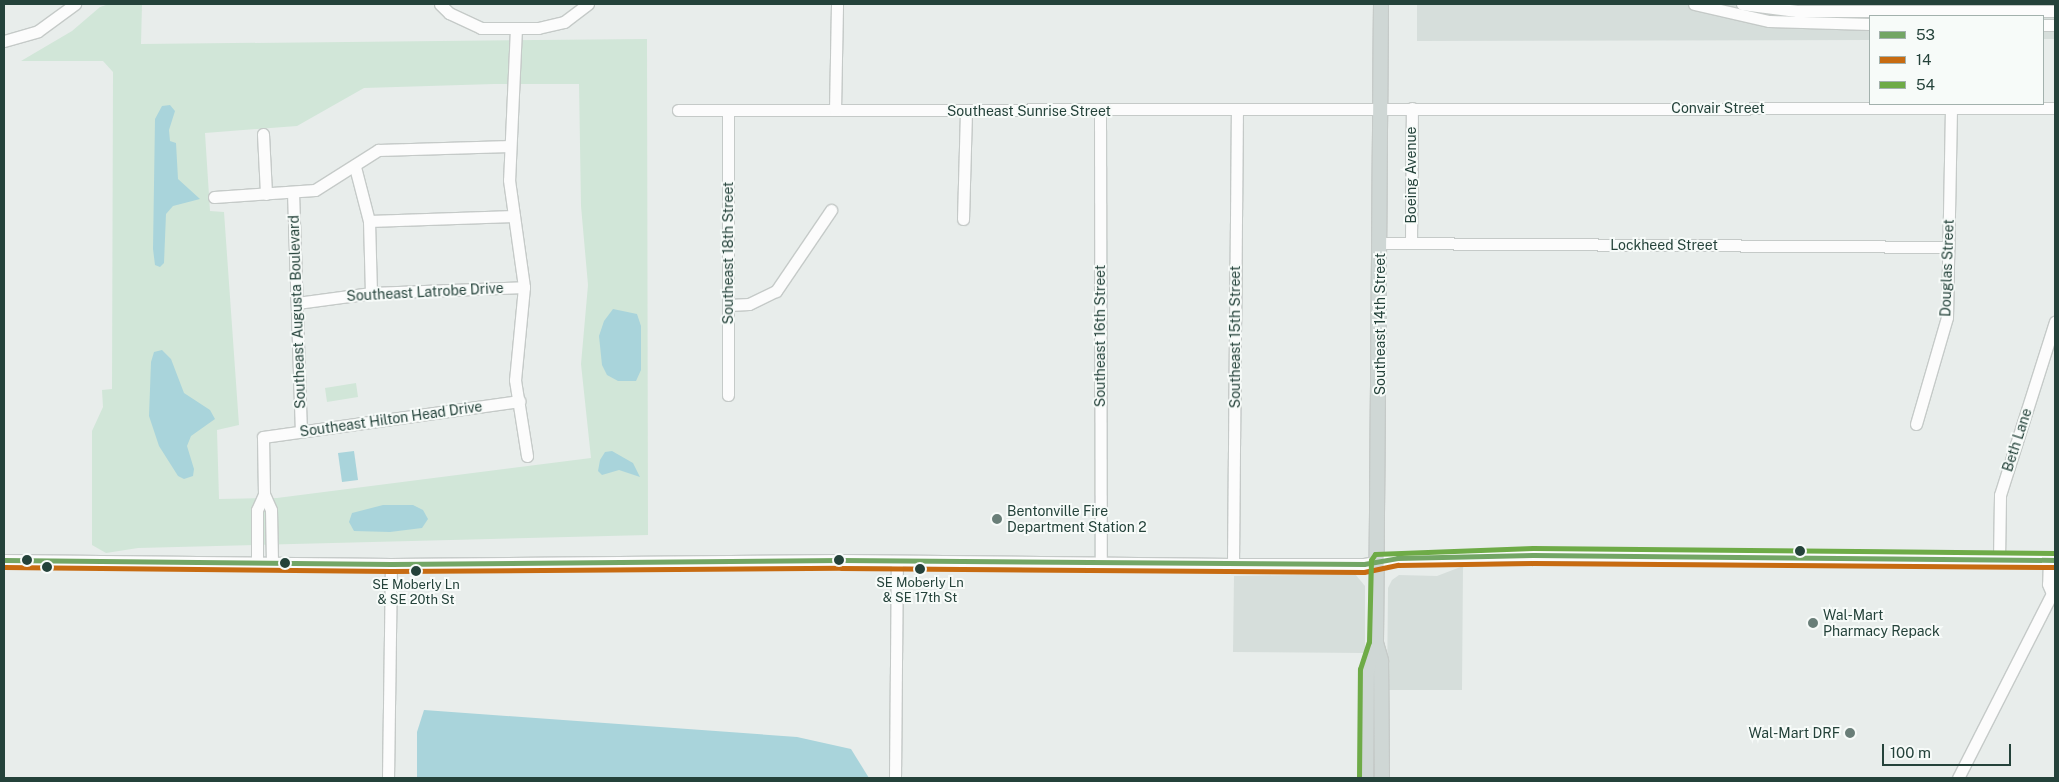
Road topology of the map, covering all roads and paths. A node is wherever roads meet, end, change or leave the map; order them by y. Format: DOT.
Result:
graph roads {
  1 [pos="75,4"];
  2 [pos="440,4"];
  3 [pos="588,4"];
  4 [pos="838,4"];
  5 [pos="1381,4"];
  6 [pos="1694,4"];
  7 [pos="1742,4"];
  8 [pos="1951,10"];
  9 [pos="2055,11"];
  10 [pos="1869,24"];
  11 [pos="516,28"];
  12 [pos="4,41"];
  13 [pos="1381,108"];
  14 [pos="1412,108"];
  15 [pos="1950,108"];
  16 [pos="2055,108"];
  17 [pos="1237,109"];
  18 [pos="678,110"];
  19 [pos="728,110"];
  20 [pos="836,110"];
  21 [pos="1100,110"];
  22 [pos="966,112"];
  23 [pos="263,134"];
  24 [pos="510,146"];
  25 [pos="355,167"];
  26 [pos="293,192"];
  27 [pos="266,194"];
  28 [pos="214,197"];
  29 [pos="831,210"];
  30 [pos="514,216"];
  31 [pos="963,219"];
  32 [pos="369,221"];
  33 [pos="1381,243"];
  34 [pos="1411,243"];
  35 [pos="1948,247"];
  36 [pos="524,287"];
  37 [pos="371,293"];
  38 [pos="297,303"];
  39 [pos="728,305"];
  40 [pos="2055,322"];
  41 [pos="728,395"];
  42 [pos="519,401"];
  43 [pos="1916,424"];
  44 [pos="301,431"];
  45 [pos="527,456"];
  46 [pos="264,494"];
  47 [pos="4,560"];
  48 [pos="1999,560"];
  49 [pos="2052,560"];
  50 [pos="897,561"];
  51 [pos="1378,561"];
  52 [pos="257,562"];
  53 [pos="272,562"];
  54 [pos="1101,562"];
  55 [pos="391,564"];
  56 [pos="1233,564"];
  57 [pos="2053,590"];
  58 [pos="1376,643"];
  59 [pos="388,778"];
  60 [pos="895,778"];
  61 [pos="1366,778"];
  62 [pos="1382,778"];
  63 [pos="1958,778"];
  1 -- 12 [label="street"];
  2 -- 11 [label="street"];
  3 -- 11 [label="street"];
  4 -- 20 [label="street"];
  5 -- 13 [label="main road, Southeast 14th Street"];
  6 -- 10 [label="street"];
  7 -- 8 [label="street"];
  8 -- 9 [label="street"];
  11 -- 24 [label="street"];
  13 -- 14 [label="street, Convair Street"];
  13 -- 17 [label="street, Southeast Sunrise Street"];
  13 -- 33 [label="main road, Southeast 14th Street"];
  14 -- 15 [label="street, Convair Street"];
  14 -- 34 [label="street, Boeing Avenue"];
  15 -- 16 [label="street, Convair Street"];
  15 -- 35 [label="street, Douglas Street"];
  17 -- 21 [label="street, Southeast Sunrise Street"];
  17 -- 56 [label="street, Southeast 15th Street"];
  18 -- 19 [label="street, Southeast Sunrise Street"];
  19 -- 20 [label="street, Southeast Sunrise Street"];
  19 -- 39 [label="street, Southeast 18th Street"];
  20 -- 22 [label="street, Southeast Sunrise Street"];
  21 -- 22 [label="street, Southeast Sunrise Street"];
  21 -- 54 [label="street, Southeast 16th Street"];
  22 -- 31 [label="street"];
  23 -- 27 [label="street"];
  24 -- 25 [label="street"];
  24 -- 30 [label="street"];
  25 -- 26 [label="street"];
  25 -- 32 [label="street"];
  26 -- 27 [label="street"];
  26 -- 38 [label="street, Southeast Augusta Boulevard"];
  27 -- 28 [label="street"];
  29 -- 39 [label="street"];
  30 -- 32 [label="street"];
  30 -- 36 [label="street"];
  32 -- 37 [label="street"];
  33 -- 34 [label="street, Lockheed Street"];
  33 -- 51 [label="main road, Southeast 14th Street"];
  34 -- 35 [label="street, Lockheed Street"];
  35 -- 43 [label="street, Douglas Street"];
  36 -- 37 [label="street, Southeast Latrobe Drive"];
  36 -- 42 [label="street"];
  37 -- 38 [label="street, Southeast Latrobe Drive"];
  38 -- 44 [label="street, Southeast Augusta Boulevard"];
  39 -- 41 [label="street, Southeast 18th Street"];
  40 -- 48 [label="street, Beth Lane"];
  42 -- 44 [label="street, Southeast Hilton Head Drive"];
  42 -- 45 [label="street"];
  44 -- 46 [label="street, Southeast Hilton Head Drive"];
  46 -- 52 [label="street"];
  46 -- 53 [label="street"];
  47 -- 52 [label="street"];
  48 -- 49 [label="street"];
  48 -- 51 [label="street"];
  49 -- 57 [label="street"];
  50 -- 54 [label="street"];
  50 -- 55 [label="street"];
  50 -- 60 [label="street"];
  51 -- 56 [label="street"];
  51 -- 58 [label="main road, Southeast 14th Street"];
  52 -- 53 [label="street"];
  53 -- 55 [label="street"];
  54 -- 56 [label="street"];
  55 -- 59 [label="street"];
  57 -- 63 [label="street"];
  58 -- 61 [label="main road, Southeast 14th Street"];
  58 -- 62 [label="main road, Southeast 14th Street"];
}
